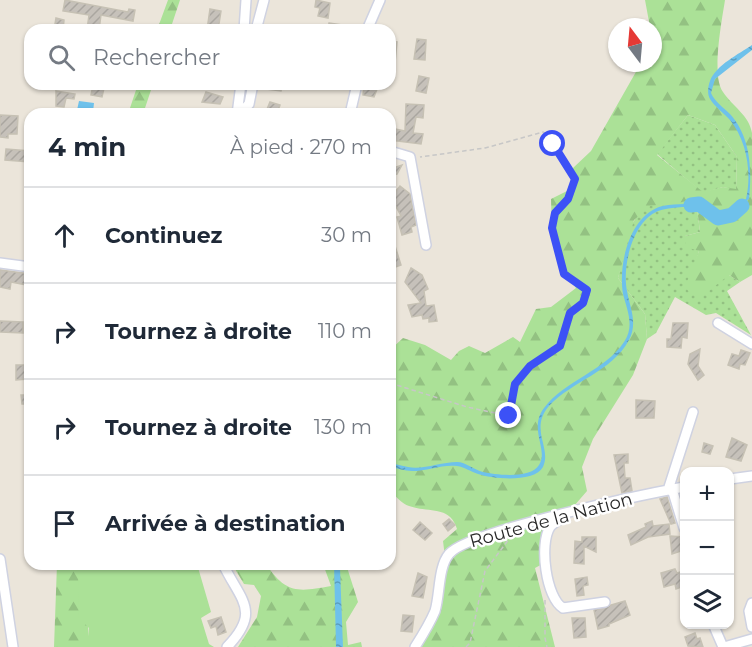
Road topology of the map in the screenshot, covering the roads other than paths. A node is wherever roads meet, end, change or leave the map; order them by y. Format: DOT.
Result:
graph roads {
  1 [pos="246,0"];
  2 [pos="264,0"];
  3 [pos="380,0"];
  4 [pos="244,24"];
  5 [pos="258,24"];
  6 [pos="370,24"];
  7 [pos="240,90"];
  8 [pos="252,90"];
  9 [pos="356,90"];
  10 [pos="239,108"];
  11 [pos="245,108"];
  12 [pos="351,108"];
  13 [pos="396,153"];
  14 [pos="426,245"];
  15 [pos="0,263"];
  16 [pos="24,266"];
  17 [pos="718,323"];
  18 [pos="752,344"];
  19 [pos="693,412"];
  20 [pos="752,476"];
  21 [pos="734,478"];
  22 [pos="680,488"];
  23 [pos="670,490"];
  24 [pos="566,514"];
  25 [pos="681,521"];
  26 [pos="0,559"];
  27 [pos="226,570"];
  28 [pos="605,602"];
  29 [pos="752,603"];
  30 [pos="752,627"];
  31 [pos="715,629"];
  32 [pos="752,639"];
  33 [pos="13,647"];
  34 [pos="227,647"];
  35 [pos="415,647"];
  36 [pos="724,647"];
  1 -- 4 [label="street"];
  2 -- 5 [label="street"];
  3 -- 6 [label="street"];
  7 -- 10 [label="street"];
  8 -- 11 [label="street"];
  9 -- 12 [label="street"];
  13 -- 14 [label="street"];
  15 -- 16 [label="street"];
  17 -- 18 [label="street"];
  19 -- 23 [label="street"];
  20 -- 21 [label="street"];
  22 -- 23 [label="street, Route de la Nation"];
  23 -- 24 [label="street, Route de la Nation"];
  23 -- 25 [label="street"];
  24 -- 28 [label="street"];
  24 -- 35 [label="street, Route de la Nation"];
  26 -- 33 [label="street"];
  27 -- 34 [label="street"];
  29 -- 30 [label="street"];
  31 -- 36 [label="street"];
  32 -- 36 [label="street"];
}
